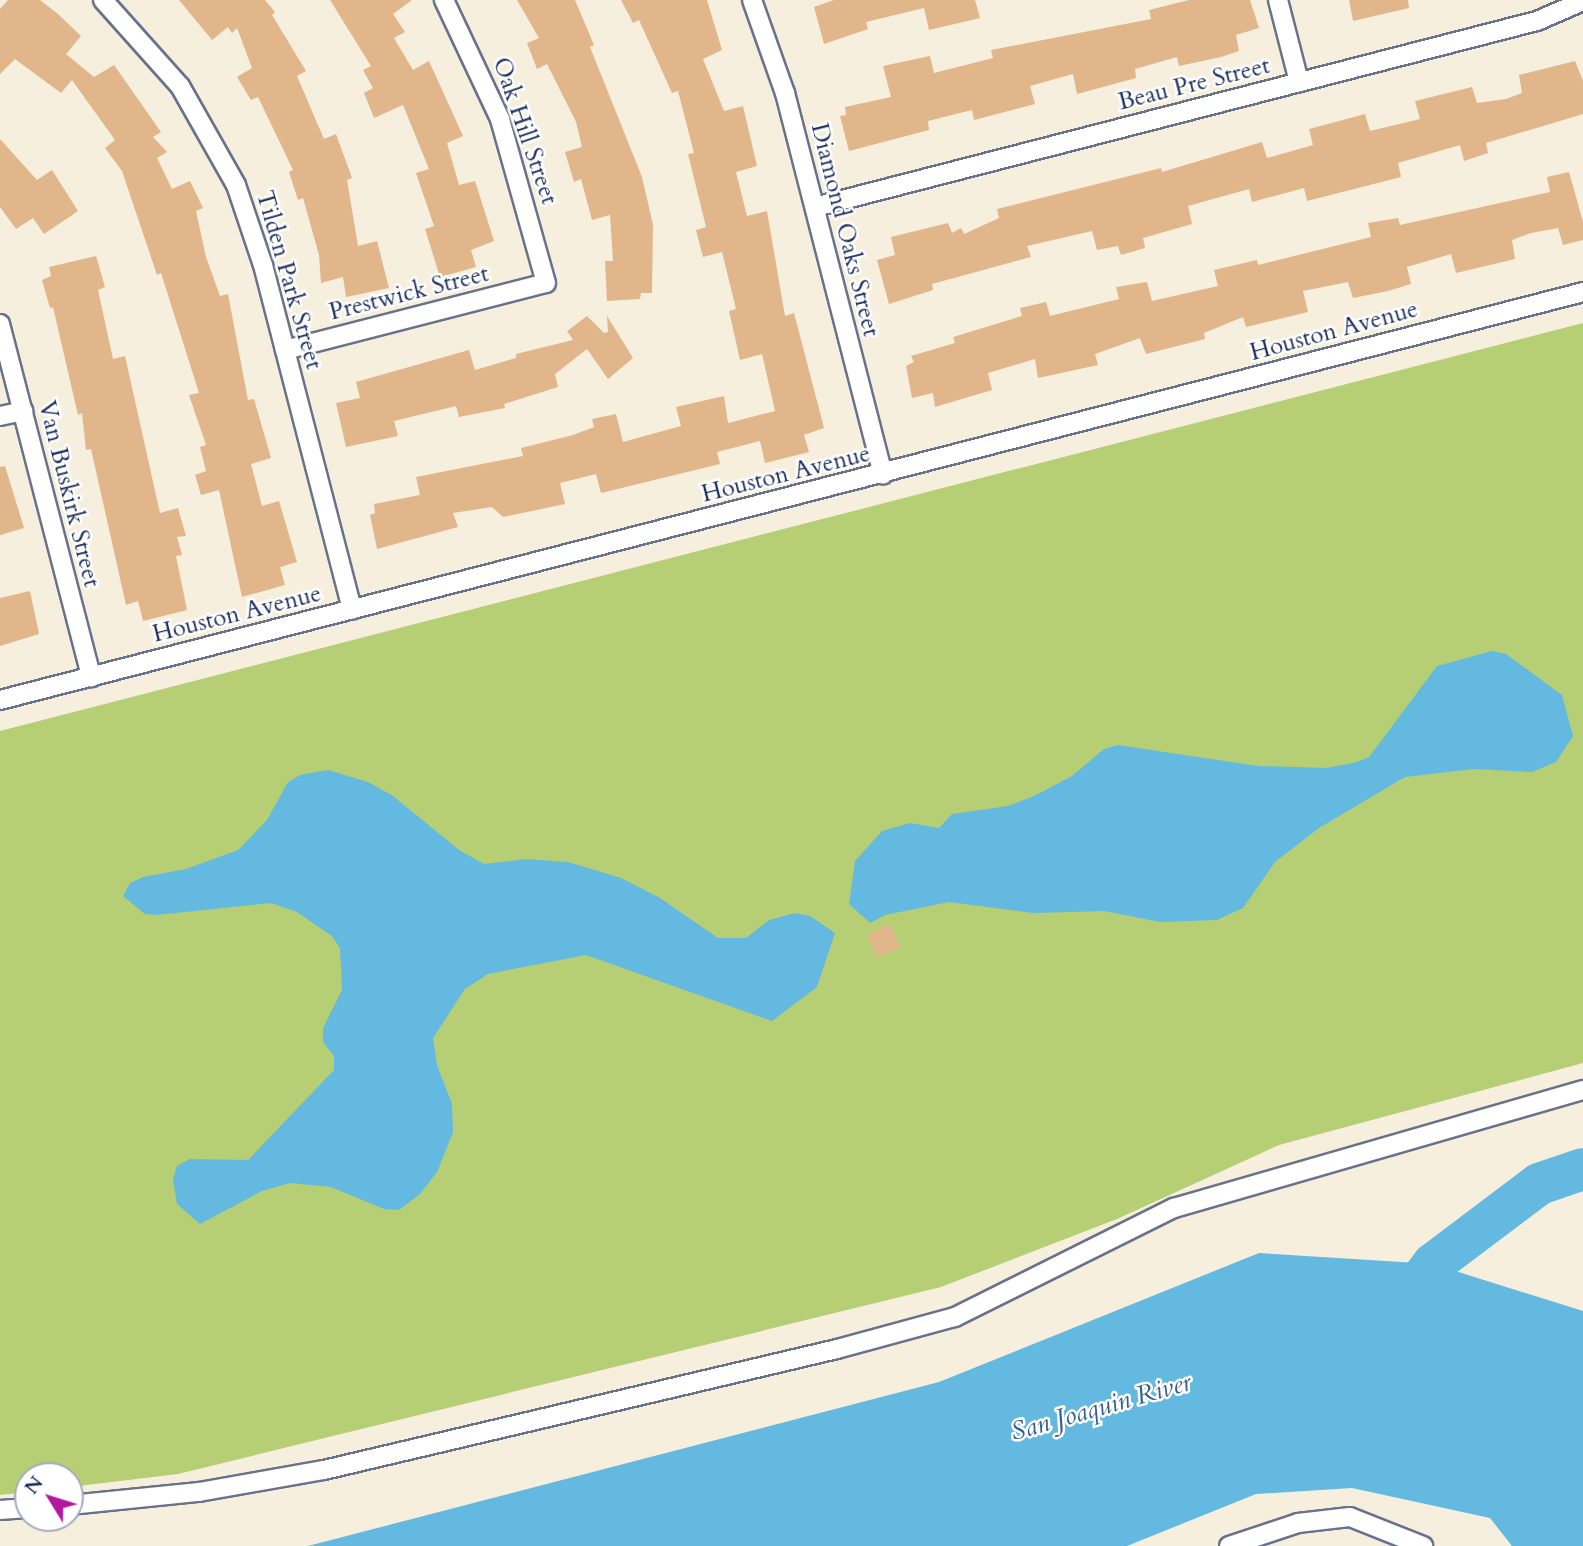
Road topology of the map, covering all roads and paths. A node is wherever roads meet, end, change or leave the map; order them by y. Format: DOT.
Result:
graph roads {
  1 [pos="103,0"];
  2 [pos="444,0"];
  3 [pos="752,0"];
  4 [pos="1278,0"];
  5 [pos="1583,1"];
  6 [pos="1299,82"];
  7 [pos="815,207"];
  8 [pos="546,283"];
  9 [pos="1583,292"];
  10 [pos="0,324"];
  11 [pos="285,350"];
  12 [pos="23,411"];
  13 [pos="0,416"];
  14 [pos="883,475"];
  15 [pos="352,610"];
  16 [pos="91,677"];
  17 [pos="0,700"];
  18 [pos="1583,1090"];
  19 [pos="84,1504"];
  20 [pos="1229,1546"];
  21 [pos="1423,1546"];
  1 -- 11 [label="street, Tilden Park Street"];
  2 -- 8 [label="street, Oak Hill Street"];
  3 -- 7 [label="street, Diamond Oaks Street"];
  4 -- 6 [label="street"];
  5 -- 6 [label="street, Beau Pre Street"];
  6 -- 7 [label="street, Beau Pre Street"];
  7 -- 14 [label="street, Diamond Oaks Street"];
  8 -- 11 [label="street, Prestwick Street"];
  9 -- 14 [label="street, Houston Avenue"];
  10 -- 12 [label="street, Van Buskirk Street"];
  11 -- 15 [label="street, Tilden Park Street"];
  12 -- 13 [label="street"];
  12 -- 16 [label="street, Van Buskirk Street"];
  14 -- 15 [label="street, Houston Avenue"];
  15 -- 16 [label="street, Houston Avenue"];
  16 -- 17 [label="street, Houston Avenue"];
  18 -- 19 [label="street"];
  20 -- 21 [label="street"];
}
